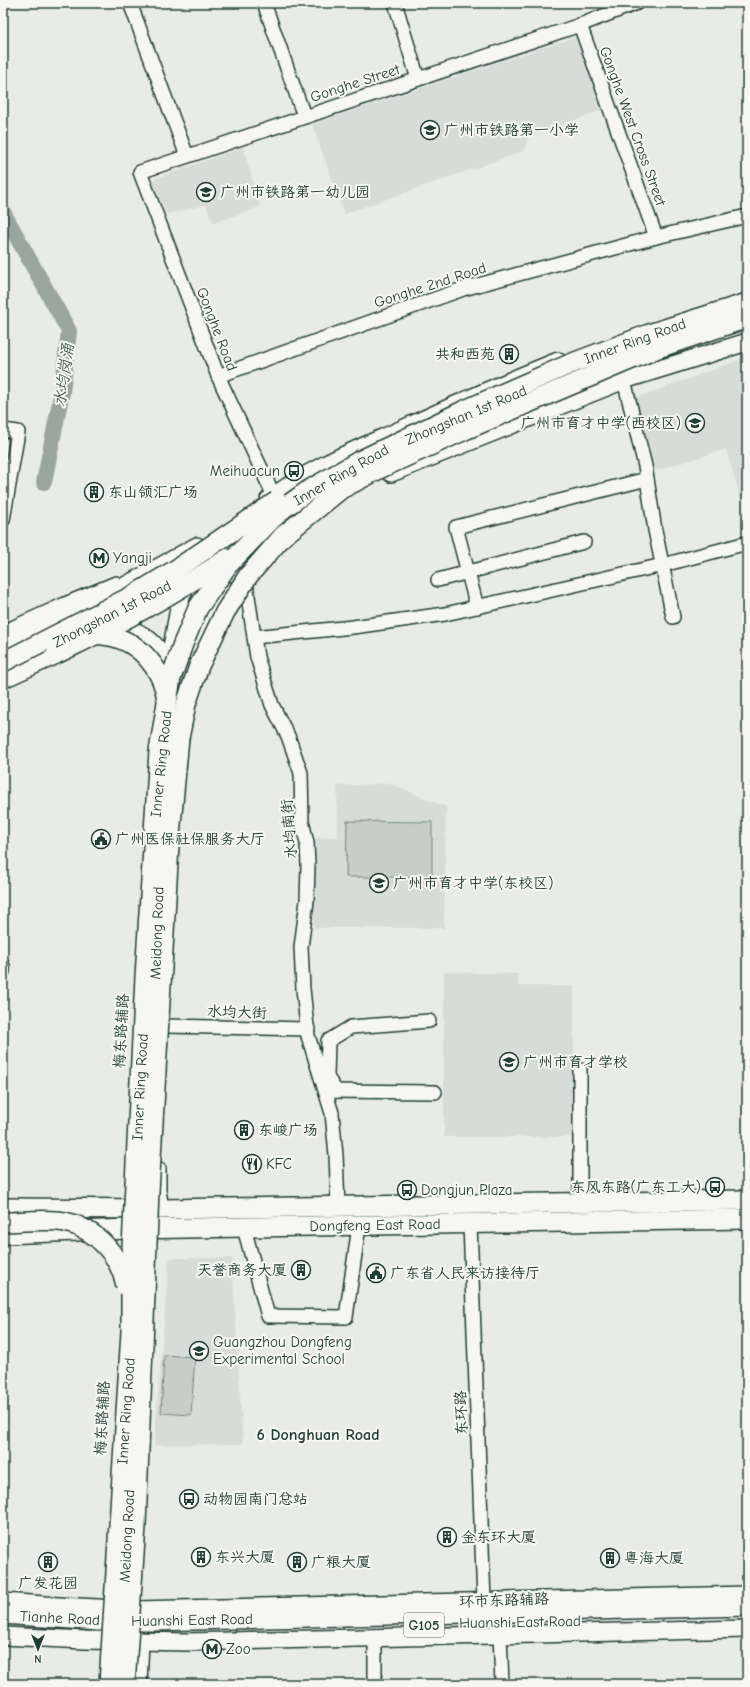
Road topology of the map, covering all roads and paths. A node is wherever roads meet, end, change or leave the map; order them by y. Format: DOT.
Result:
graph roads {
  1 [pos="130,3"];
  2 [pos="264,3"];
  3 [pos="395,3"];
  4 [pos="637,3"];
  5 [pos="580,25"];
  6 [pos="418,79"];
  7 [pos="304,116"];
  8 [pos="187,156"];
  9 [pos="140,172"];
  10 [pos="747,216"];
  11 [pos="656,237"];
  12 [pos="747,303"];
  13 [pos="747,308"];
  14 [pos="747,318"];
  15 [pos="747,335"];
  16 [pos="747,342"];
  17 [pos="613,353"];
  18 [pos="653,370"];
  19 [pos="218,376"];
  20 [pos="624,380"];
  21 [pos="465,410"];
  22 [pos="3,430"];
  23 [pos="424,432"];
  24 [pos="381,436"];
  25 [pos="647,479"];
  26 [pos="340,489"];
  27 [pos="306,490"];
  28 [pos="273,494"];
  29 [pos="293,517"];
  30 [pos="252,518"];
  31 [pos="3,520"];
  32 [pos="245,542"];
  33 [pos="584,542"];
  34 [pos="747,544"];
  35 [pos="219,555"];
  36 [pos="663,565"];
  37 [pos="244,572"];
  38 [pos="469,572"];
  39 [pos="148,573"];
  40 [pos="438,580"];
  41 [pos="180,586"];
  42 [pos="477,607"];
  43 [pos="673,617"];
  44 [pos="84,630"];
  45 [pos="3,632"];
  46 [pos="142,634"];
  47 [pos="254,637"];
  48 [pos="3,645"];
  49 [pos="188,657"];
  50 [pos="3,662"];
  51 [pos="3,667"];
  52 [pos="168,674"];
  53 [pos="3,678"];
  54 [pos="3,684"];
  55 [pos="162,852"];
  56 [pos="164,918"];
  57 [pos="3,966"];
  58 [pos="3,971"];
  59 [pos="429,1021"];
  60 [pos="166,1026"];
  61 [pos="308,1029"];
  62 [pos="580,1070"];
  63 [pos="330,1091"];
  64 [pos="435,1092"];
  65 [pos="152,1135"];
  66 [pos="747,1200"];
  67 [pos="580,1202"];
  68 [pos="338,1206"];
  69 [pos="3,1208"];
  70 [pos="133,1209"];
  71 [pos="162,1209"];
  72 [pos="747,1219"];
  73 [pos="3,1222"];
  74 [pos="470,1224"];
  75 [pos="359,1226"];
  76 [pos="244,1228"];
  77 [pos="137,1229"];
  78 [pos="3,1234"];
  79 [pos="122,1469"];
  80 [pos="144,1510"];
  81 [pos="747,1595"];
  82 [pos="484,1601"];
  83 [pos="3,1602"];
  84 [pos="747,1606"];
  85 [pos="3,1614"];
  86 [pos="120,1616"];
  87 [pos="747,1617"];
  88 [pos="3,1625"];
  89 [pos="500,1628"];
  90 [pos="747,1629"];
  91 [pos="3,1636"];
  92 [pos="375,1637"];
  93 [pos="139,1642"];
  94 [pos="109,1684"];
  95 [pos="125,1684"];
  96 [pos="137,1684"];
  97 [pos="375,1684"];
  98 [pos="502,1684"];
  1 -- 8 [label="street"];
  2 -- 7 [label="street"];
  3 -- 6 [label="street"];
  4 -- 5 [label="street, Gonghe Street"];
  5 -- 6 [label="street, Gonghe Street"];
  5 -- 11 [label="street, Gonghe West Cross Street"];
  6 -- 7 [label="street, Gonghe Street"];
  7 -- 8 [label="street, Gonghe Street"];
  8 -- 9 [label="street, Gonghe Street"];
  9 -- 19 [label="street, Gonghe Road"];
  10 -- 11 [label="street, Gonghe 2nd Road"];
  11 -- 19 [label="street, Gonghe 2nd Road"];
  12 -- 21 [label="highway, Inner Ring Road, bridge"];
  13 -- 17 [label="main road, Zhongshan 1st Road"];
  14 -- 26 [label="highway, Inner Ring Road, bridge"];
  15 -- 18 [label="main road"];
  16 -- 18 [label="main road, Zhongshan 1st Road"];
  17 -- 23 [label="main road, Zhongshan 1st Road"];
  17 -- 24 [label="street"];
  18 -- 20 [label="main road, Zhongshan 1st Road"];
  19 -- 28 [label="street, Gonghe Road"];
  20 -- 25 [label="street"];
  20 -- 29 [label="main road, Zhongshan 1st Road"];
  21 -- 50 [label="highway, bridge"];
  21 -- 79 [label="highway, Inner Ring Road, bridge"];
  22 -- 31 [label="street"];
  23 -- 24 [label="street"];
  23 -- 27 [label="main road, Zhongshan 1st Road"];
  24 -- 28 [label="street"];
  25 -- 36 [label="street"];
  25 -- 38 [label="street"];
  26 -- 53 [label="highway, bridge"];
  26 -- 55 [label="highway, Inner Ring Road, bridge"];
  27 -- 30 [label="main road, Zhongshan 1st Road"];
  27 -- 41 [label="main road"];
  28 -- 30 [label="street"];
  29 -- 32 [label="main road, Zhongshan 1st Road"];
  29 -- 37 [label="main road"];
  30 -- 39 [label="main road, Zhongshan 1st Road"];
  33 -- 38 [label="street"];
  34 -- 36 [label="street"];
  35 -- 41 [label="main road, Zhongshan 1st Road"];
  36 -- 42 [label="street"];
  36 -- 43 [label="street"];
  37 -- 47 [label="street, 水均南街"];
  37 -- 49 [label="main road"];
  38 -- 40 [label="street"];
  38 -- 42 [label="street"];
  39 -- 41 [label="main road"];
  39 -- 45 [label="street"];
  39 -- 48 [label="main road, Zhongshan 1st Road"];
  41 -- 44 [label="main road, Zhongshan 1st Road"];
  41 -- 49 [label="main road"];
  41 -- 52 [label="main road, Meidong Road"];
  42 -- 47 [label="street"];
  44 -- 46 [label="main road"];
  44 -- 51 [label="main road, Zhongshan 1st Road"];
  46 -- 52 [label="main road"];
  46 -- 54 [label="street"];
  47 -- 61 [label="street, 水均南街"];
  49 -- 56 [label="main road, Meidong Road"];
  50 -- 55 [label="highway, bridge"];
  52 -- 55 [label="main road, Meidong Road"];
  55 -- 65 [label="highway, Inner Ring Road, bridge"];
  55 -- 70 [label="main road, Meidong Road"];
  56 -- 60 [label="street"];
  56 -- 71 [label="main road, Meidong Road"];
  57 -- 58 [label="street"];
  59 -- 63 [label="street"];
  60 -- 61 [label="street, 水均大街"];
  60 -- 71 [label="street"];
  61 -- 63 [label="street, 水均南街"];
  62 -- 67 [label="street"];
  63 -- 64 [label="street"];
  63 -- 68 [label="street"];
  65 -- 80 [label="highway, bridge"];
  65 -- 95 [label="highway, Inner Ring Road, bridge"];
  66 -- 67 [label="highway, Dongfeng East Road"];
  67 -- 68 [label="highway, Dongfeng East Road"];
  68 -- 71 [label="highway, Dongfeng East Road"];
  69 -- 70 [label="highway, Dongfeng East Road"];
  70 -- 71 [label="highway, Dongfeng East Road"];
  72 -- 74 [label="highway, Dongfeng East Road"];
  73 -- 79 [label="highway, bridge"];
  74 -- 75 [label="highway, Dongfeng East Road"];
  74 -- 82 [label="street, 东环路"];
  75 -- 76 [label="highway, Dongfeng East Road"];
  75 -- 76 [label="street"];
  76 -- 77 [label="highway, Dongfeng East Road"];
  77 -- 78 [label="highway, Dongfeng East Road"];
  77 -- 86 [label="main road, Meidong Road"];
  79 -- 94 [label="highway, Inner Ring Road, bridge"];
  80 -- 86 [label="street"];
  81 -- 82 [label="main road, 环市东路辅路"];
  82 -- 86 [label="main road, 环市东路辅路"];
  83 -- 86 [label="main road, 环市东路辅路"];
  84 -- 86 [label="highway, Huanshi East Road / G105"];
  85 -- 86 [label="highway, Tianhe Road / G105"];
  86 -- 88 [label="highway, Tianhe Road / G105"];
  86 -- 89 [label="highway, Huanshi East Road / G105"];
  86 -- 93 [label="highway"];
  87 -- 89 [label="highway, Huanshi East Road / G105"];
  89 -- 90 [label="main road"];
  89 -- 92 [label="main road"];
  89 -- 98 [label="street"];
  91 -- 93 [label="main road"];
  92 -- 93 [label="main road"];
  92 -- 97 [label="street"];
  93 -- 96 [label="highway"];
}
